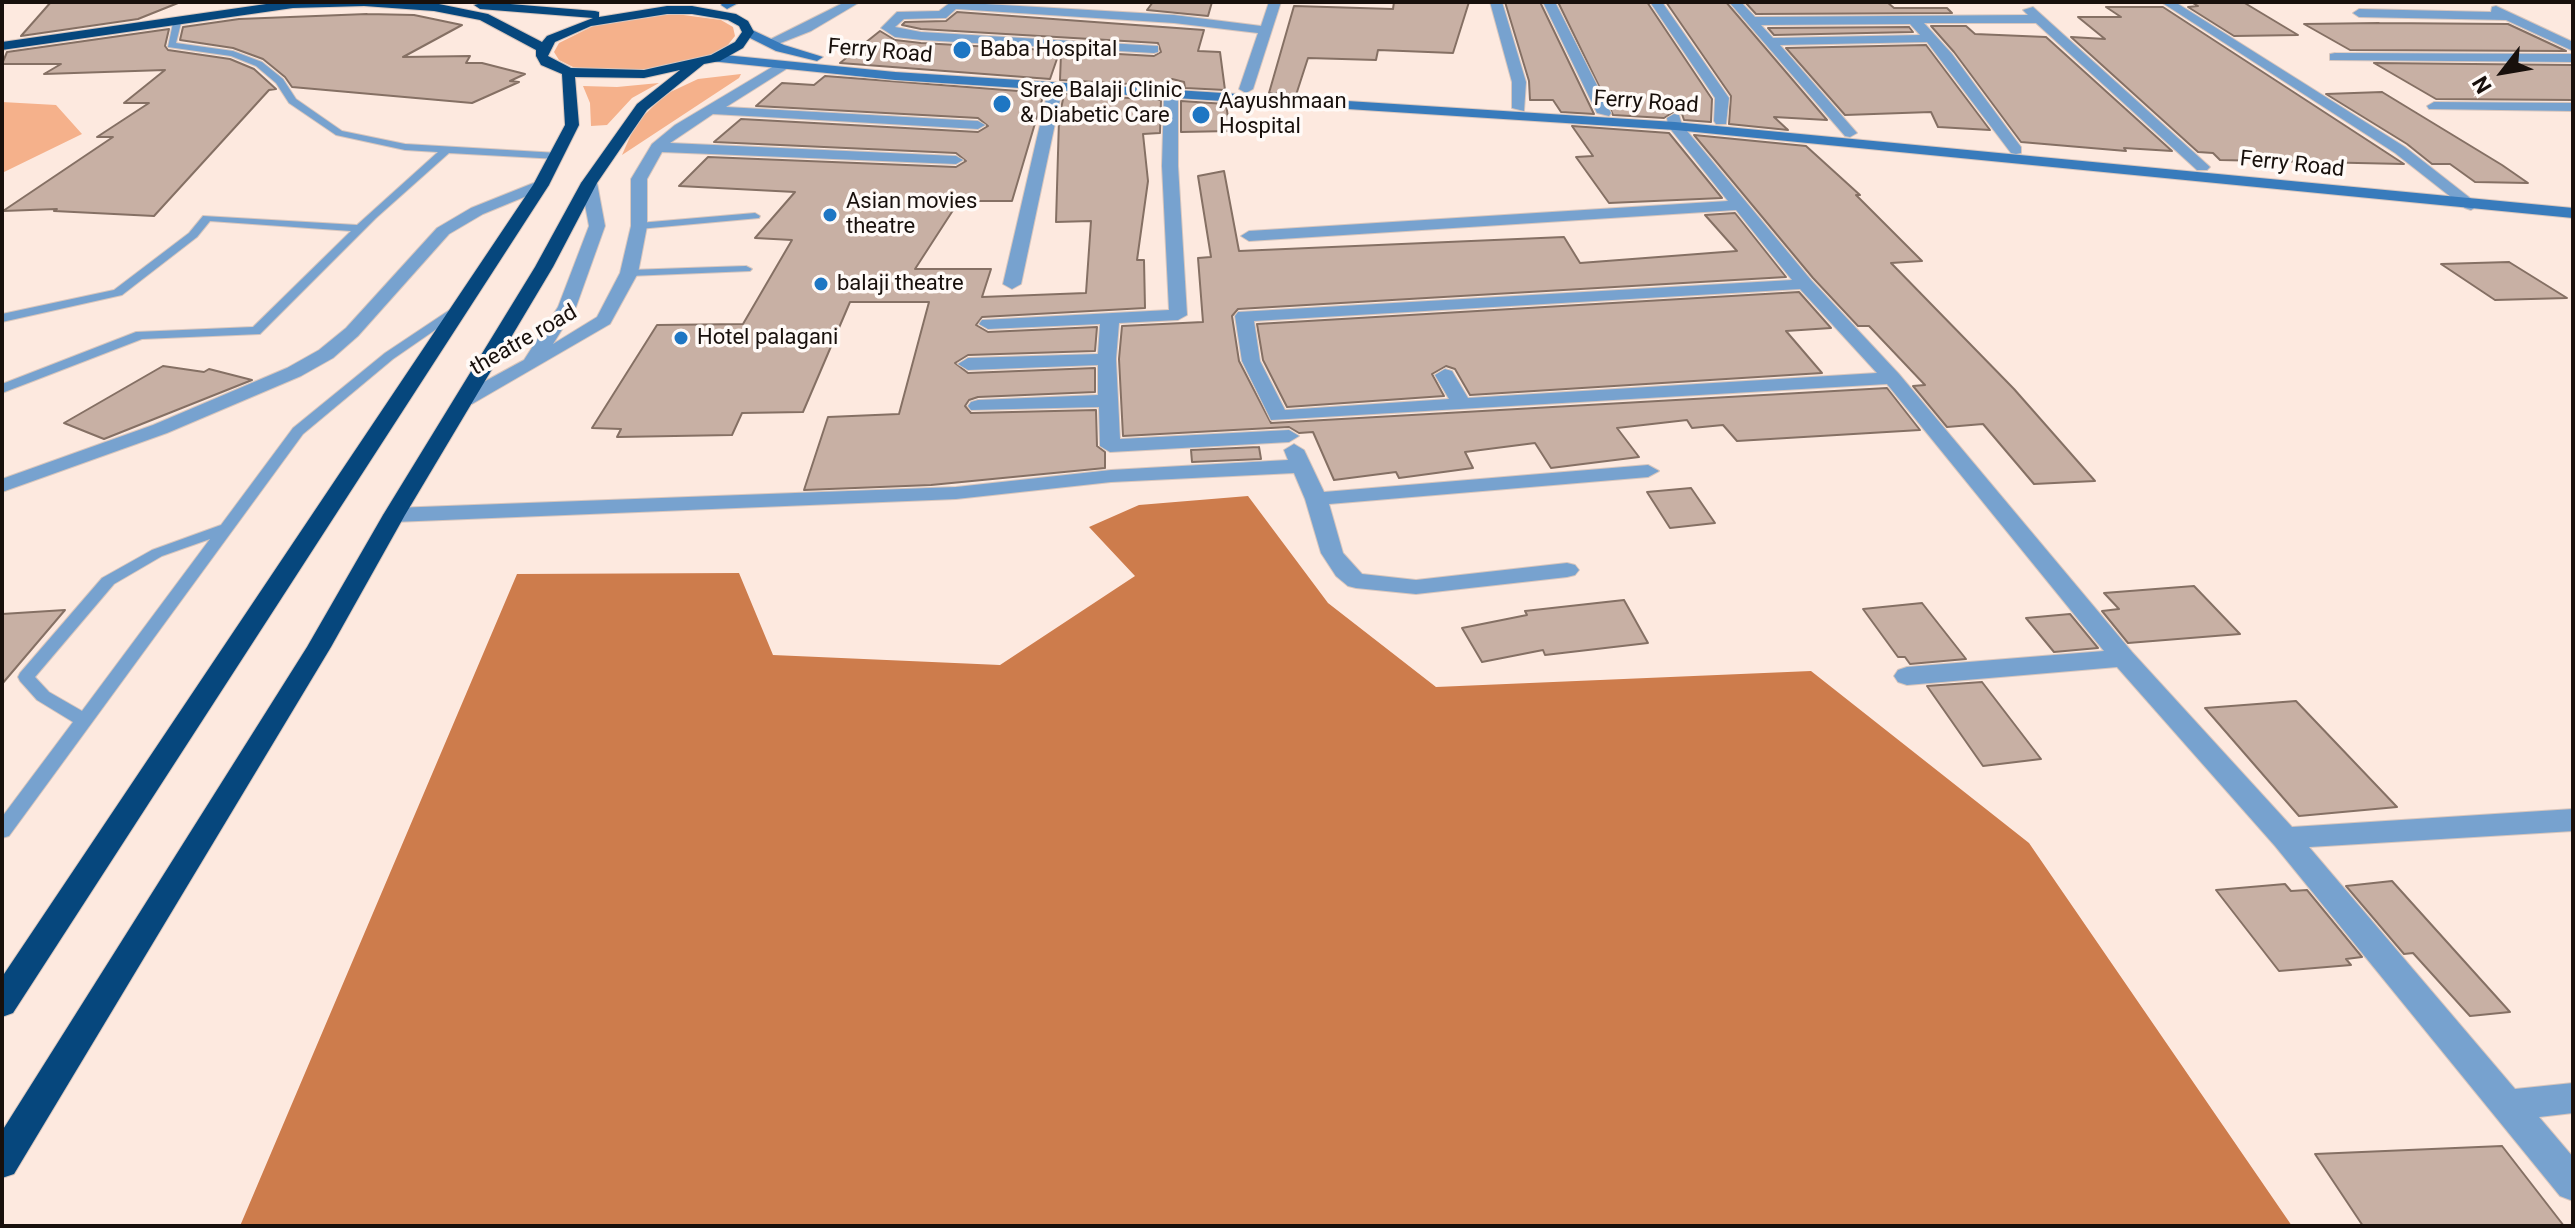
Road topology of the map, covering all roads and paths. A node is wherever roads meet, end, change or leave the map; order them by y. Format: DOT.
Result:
graph roads {
  1 [pos="259,2"];
  2 [pos="357,2"];
  3 [pos="460,2"];
  4 [pos="646,2"];
  5 [pos="854,2"];
  6 [pos="1275,2"];
  7 [pos="1496,2"];
  8 [pos="1549,2"];
  9 [pos="1656,2"];
  10 [pos="1735,2"];
  11 [pos="2019,2"];
  12 [pos="2167,2"];
  13 [pos="2479,2"];
  14 [pos="729,7"];
  15 [pos="2359,13"];
  16 [pos="627,14"];
  17 [pos="613,16"];
  18 [pos="2508,16"];
  19 [pos="1912,18"];
  20 [pos="2039,19"];
  21 [pos="179,21"];
  22 [pos="1751,21"];
  23 [pos="1265,30"];
  24 [pos="748,32"];
  25 [pos="1931,38"];
  26 [pos="2,39"];
  27 [pos="1769,42"];
  28 [pos="769,43"];
  29 [pos="2,46"];
  30 [pos="2573,47"];
  31 [pos="543,49"];
  32 [pos="1154,49"];
  33 [pos="2335,57"];
  34 [pos="2573,58"];
  35 [pos="707,61"];
  36 [pos="784,66"];
  37 [pos="568,72"];
  38 [pos="900,72"];
  39 [pos="1056,86"];
  40 [pos="1246,89"];
  41 [pos="1174,90"];
  42 [pos="2434,106"];
  43 [pos="2573,107"];
  44 [pos="710,110"];
  45 [pos="1508,111"];
  46 [pos="1604,113"];
  47 [pos="1721,121"];
  48 [pos="1674,122"];
  49 [pos="978,125"];
  50 [pos="1850,133"];
  51 [pos="657,147"];
  52 [pos="448,148"];
  53 [pos="2016,150"];
  54 [pos="558,156"];
  55 [pos="956,160"];
  56 [pos="2202,167"];
  57 [pos="589,183"];
  58 [pos="541,185"];
  59 [pos="2457,192"];
  60 [pos="2573,201"];
  61 [pos="1740,205"];
  62 [pos="2471,205"];
  63 [pos="2573,213"];
  64 [pos="755,216"];
  65 [pos="639,226"];
  66 [pos="360,228"];
  67 [pos="1249,236"];
  68 [pos="746,269"];
  69 [pos="629,273"];
  70 [pos="1012,284"];
  71 [pos="1805,284"];
  72 [pos="464,305"];
  73 [pos="2,318"];
  74 [pos="1110,318"];
  75 [pos="988,324"];
  76 [pos="1107,359"];
  77 [pos="532,364"];
  78 [pos="968,364"];
  79 [pos="1445,375"];
  80 [pos="1892,378"];
  81 [pos="2,389"];
  82 [pos="465,400"];
  83 [pos="1107,401"];
  84 [pos="1461,404"];
  85 [pos="978,406"];
  86 [pos="1278,416"];
  87 [pos="1289,436"];
  88 [pos="1300,466"];
  89 [pos="1648,471"];
  90 [pos="2,486"];
  91 [pos="1316,499"];
  92 [pos="394,515"];
  93 [pos="226,528"];
  94 [pos="1567,570"];
  95 [pos="2123,658"];
  96 [pos="1907,676"];
  97 [pos="84,720"];
  98 [pos="2573,820"];
  99 [pos="2,831"];
  100 [pos="2285,838"];
  101 [pos="2,1003"];
  102 [pos="2573,1098"];
  103 [pos="2507,1105"];
  104 [pos="2,1162"];
  105 [pos="2573,1184"];
  1 -- 26 [label="highway"];
  2 -- 21 [label="highway"];
  2 -- 31 [label="highway"];
  3 -- 17 [label="highway"];
  4 -- 16 [label="highway"];
  5 -- 28 [label="street"];
  6 -- 23 [label="street"];
  7 -- 45 [label="street"];
  8 -- 46 [label="street"];
  9 -- 47 [label="street"];
  10 -- 22 [label="street"];
  11 -- 20 [label="street"];
  12 -- 59 [label="street"];
  13 -- 18 [label="street"];
  14 -- 16 [label="highway"];
  14 -- 24 [label="highway"];
  15 -- 18 [label="street"];
  16 -- 17 [label="highway"];
  17 -- 31 [label="highway"];
  18 -- 30 [label="street"];
  19 -- 20 [label="street"];
  19 -- 22 [label="street"];
  19 -- 25 [label="street"];
  20 -- 56 [label="street"];
  21 -- 29 [label="highway"];
  21 -- 52 [label="lane"];
  22 -- 27 [label="street"];
  23 -- 32 [label="street"];
  23 -- 40 [label="street"];
  24 -- 28 [label="street, Ferry Road"];
  24 -- 35 [label="highway"];
  25 -- 27 [label="street"];
  25 -- 53 [label="street"];
  27 -- 50 [label="street"];
  28 -- 38 [label="street, Ferry Road"];
  31 -- 37 [label="highway"];
  33 -- 34 [label="street"];
  35 -- 36 [label="street, Ferry Road"];
  35 -- 37 [label="highway"];
  35 -- 57 [label="highway"];
  36 -- 38 [label="street, Ferry Road"];
  36 -- 44 [label="street, theatre road"];
  37 -- 54 [label="highway"];
  38 -- 39 [label="street, Ferry Road"];
  38 -- 41 [label="street, Ferry Road"];
  39 -- 41 [label="street, Ferry Road"];
  39 -- 70 [label="street"];
  40 -- 41 [label="street, Ferry Road"];
  40 -- 45 [label="street, Ferry Road"];
  41 -- 45 [label="street, Ferry Road"];
  41 -- 74 [label="street"];
  42 -- 43 [label="street"];
  44 -- 49 [label="street"];
  44 -- 51 [label="street, theatre road"];
  45 -- 46 [label="street, Ferry Road"];
  45 -- 48 [label="street, Ferry Road"];
  46 -- 48 [label="street, Ferry Road"];
  47 -- 48 [label="street, Ferry Road"];
  47 -- 50 [label="street, Ferry Road"];
  48 -- 61 [label="street"];
  48 -- 62 [label="street, Ferry Road"];
  50 -- 53 [label="street, Ferry Road"];
  51 -- 55 [label="street"];
  51 -- 65 [label="street, theatre road"];
  52 -- 54 [label="lane"];
  52 -- 66 [label="lane"];
  53 -- 56 [label="street, Ferry Road"];
  54 -- 58 [label="highway"];
  56 -- 59 [label="street, Ferry Road"];
  57 -- 77 [label="street"];
  57 -- 82 [label="highway"];
  58 -- 72 [label="highway"];
  58 -- 90 [label="street"];
  59 -- 60 [label="street, Ferry Road"];
  59 -- 62 [label="street"];
  61 -- 67 [label="street"];
  61 -- 71 [label="street"];
  62 -- 63 [label="street, Ferry Road"];
  64 -- 65 [label="lane"];
  65 -- 69 [label="street, theatre road"];
  66 -- 73 [label="lane"];
  66 -- 81 [label="lane"];
  68 -- 69 [label="lane"];
  69 -- 77 [label="street, theatre road"];
  71 -- 80 [label="street"];
  71 -- 86 [label="street"];
  72 -- 93 [label="lane"];
  72 -- 101 [label="highway"];
  74 -- 75 [label="street"];
  74 -- 76 [label="street"];
  76 -- 78 [label="street"];
  76 -- 83 [label="street"];
  77 -- 82 [label="street, theatre road"];
  79 -- 84 [label="street"];
  80 -- 84 [label="street"];
  80 -- 95 [label="street"];
  82 -- 92 [label="highway"];
  83 -- 85 [label="street"];
  83 -- 87 [label="street"];
  84 -- 86 [label="street"];
  86 -- 87 [label="street"];
  87 -- 88 [label="street"];
  88 -- 91 [label="street"];
  88 -- 92 [label="street"];
  89 -- 91 [label="street"];
  91 -- 94 [label="street"];
  92 -- 104 [label="highway"];
  93 -- 97 [label="lane"];
  93 -- 97 [label="lane"];
  95 -- 96 [label="street"];
  95 -- 100 [label="street"];
  97 -- 99 [label="lane"];
  98 -- 100 [label="street"];
  100 -- 103 [label="street"];
  102 -- 103 [label="street"];
  103 -- 105 [label="street"];
}
